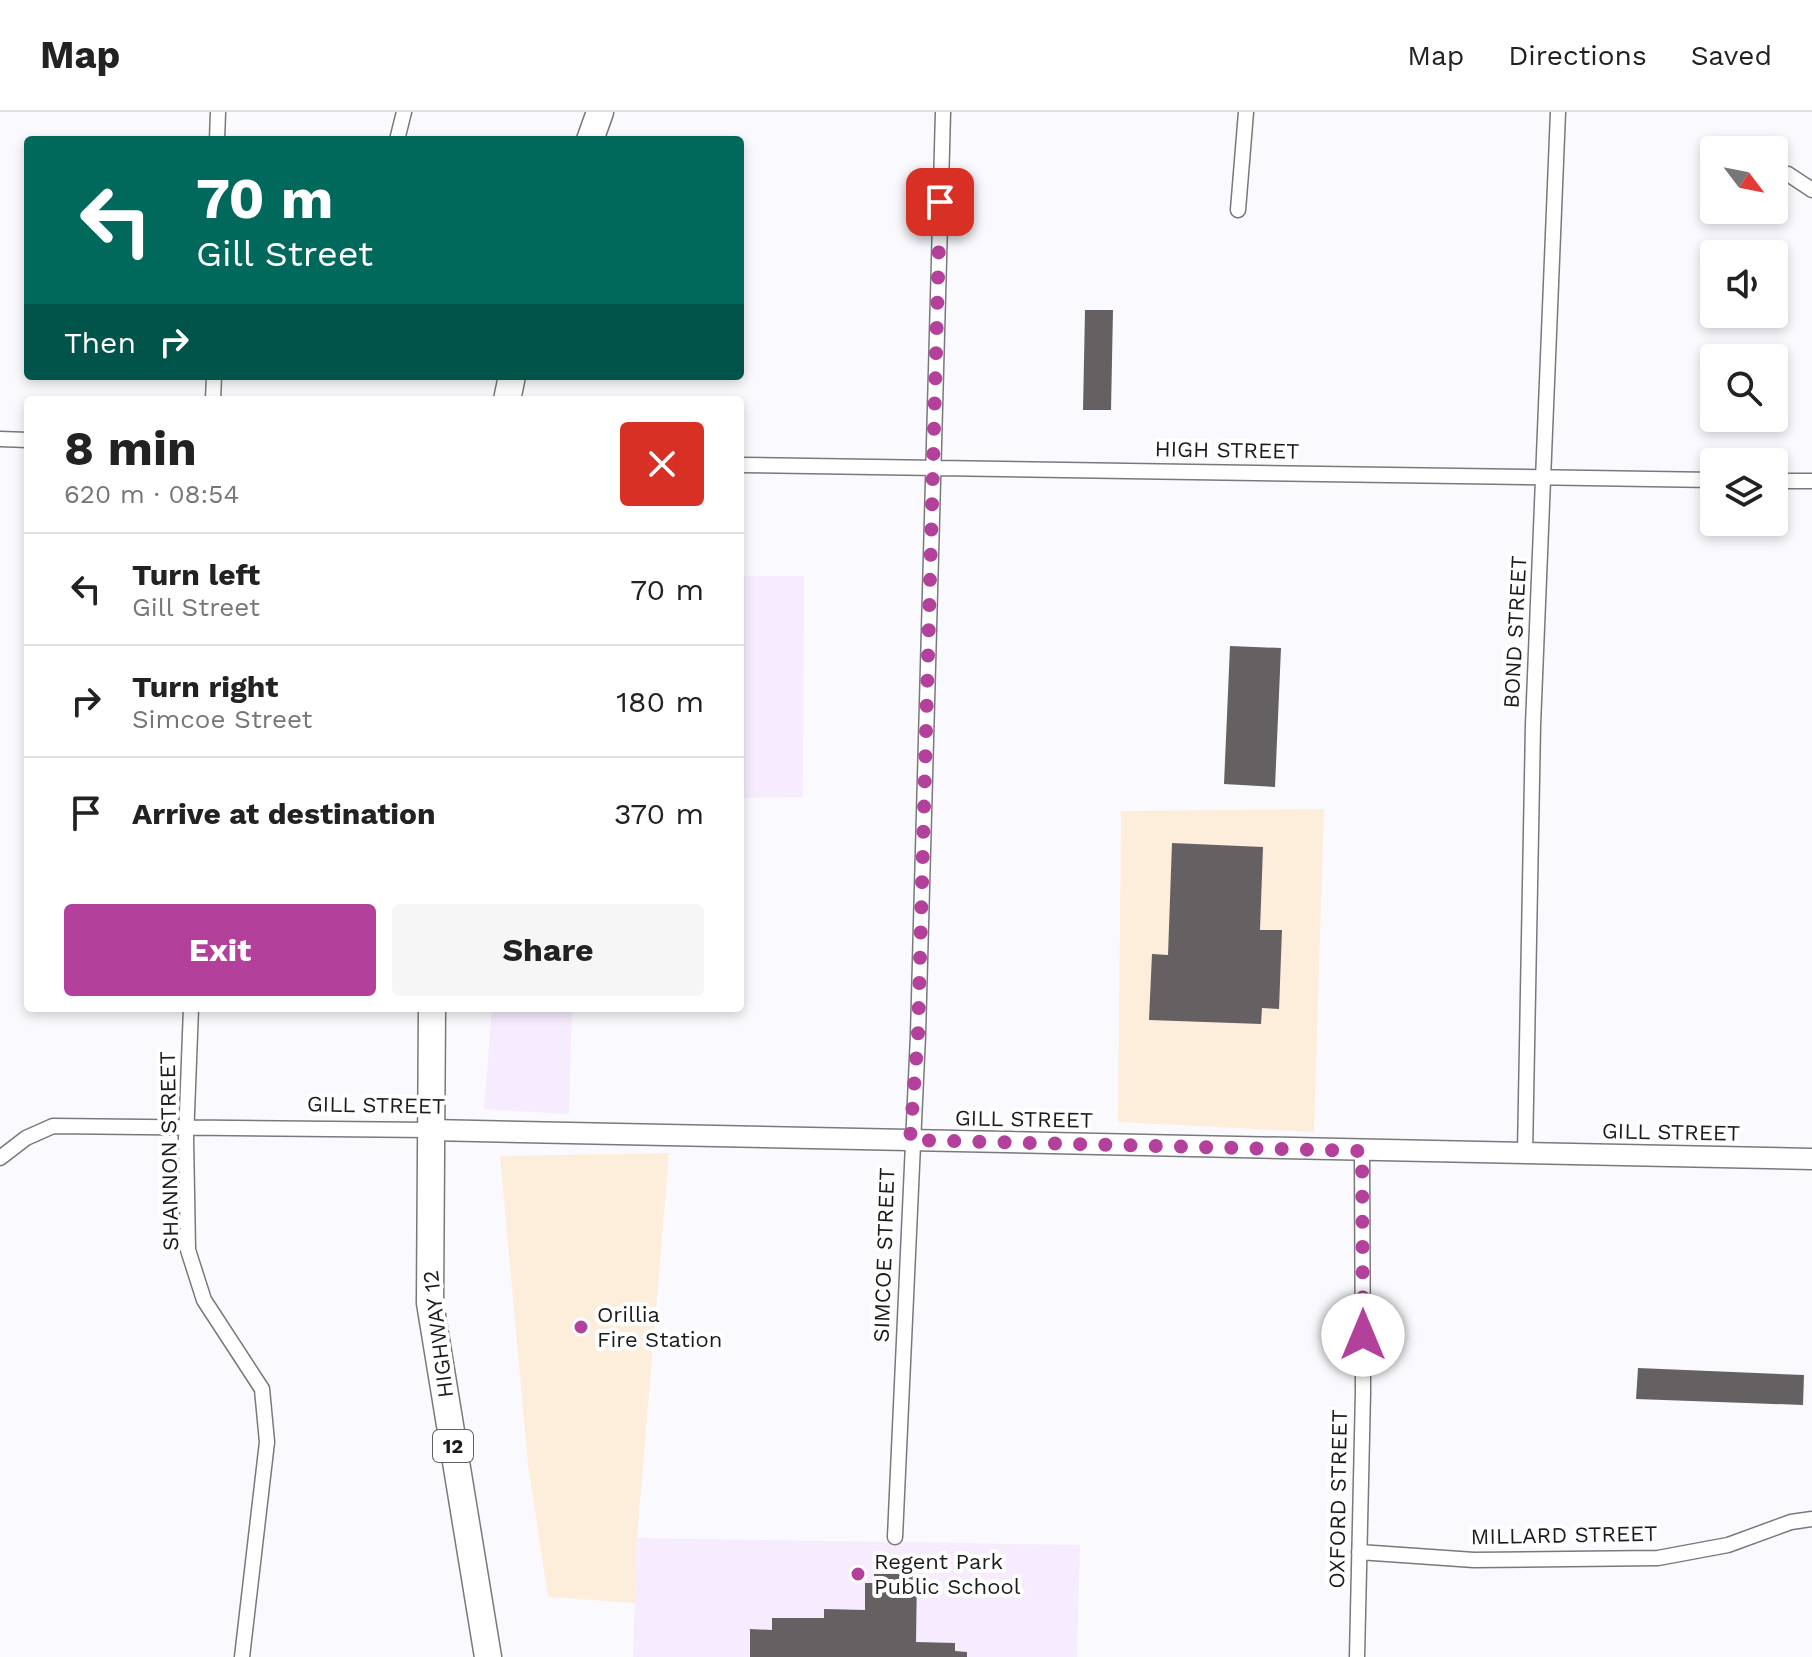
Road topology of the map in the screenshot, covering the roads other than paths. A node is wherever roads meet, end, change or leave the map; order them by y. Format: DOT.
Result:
graph roads {
  1 [pos="218,112"];
  2 [pos="404,112"];
  3 [pos="600,112"];
  4 [pos="943,112"];
  5 [pos="1246,112"];
  6 [pos="1558,112"];
  7 [pos="217,136"];
  8 [pos="398,136"];
  9 [pos="591,136"];
  10 [pos="1788,174"];
  11 [pos="1812,190"];
  12 [pos="1238,210"];
  13 [pos="0,439"];
  14 [pos="24,440"];
  15 [pos="744,465"];
  16 [pos="931,466"];
  17 [pos="1544,478"];
  18 [pos="1700,480"];
  19 [pos="1788,481"];
  20 [pos="1812,481"];
  21 [pos="191,1012"];
  22 [pos="432,1012"];
  23 [pos="186,1126"];
  24 [pos="430,1130"];
  25 [pos="910,1140"];
  26 [pos="1362,1151"];
  27 [pos="1525,1153"];
  28 [pos="0,1158"];
  29 [pos="1812,1159"];
  30 [pos="1812,1519"];
  31 [pos="895,1537"];
  32 [pos="1359,1552"];
  33 [pos="242,1657"];
  34 [pos="488,1657"];
  35 [pos="1357,1657"];
  1 -- 7 [label="street"];
  2 -- 8 [label="street"];
  3 -- 9 [label="highway"];
  4 -- 16 [label="street, SIMCOE STREET"];
  5 -- 12 [label="street"];
  6 -- 17 [label="street, BOND STREET"];
  10 -- 11 [label="street"];
  13 -- 14 [label="street"];
  15 -- 16 [label="street, HIGH STREET"];
  16 -- 17 [label="street, HIGH STREET"];
  16 -- 25 [label="street, SIMCOE STREET"];
  17 -- 18 [label="street, HIGH STREET"];
  17 -- 27 [label="street, BOND STREET"];
  19 -- 20 [label="street"];
  21 -- 23 [label="street, SHANNON STREET"];
  22 -- 24 [label="highway, HIGHWAY 12 / 12"];
  23 -- 24 [label="street, GILL STREET"];
  23 -- 28 [label="street, GILL STREET"];
  23 -- 33 [label="street, SHANNON STREET"];
  24 -- 25 [label="main road, GILL STREET"];
  24 -- 34 [label="highway, HIGHWAY 12 / 12"];
  25 -- 26 [label="main road, GILL STREET"];
  25 -- 31 [label="street, SIMCOE STREET"];
  26 -- 27 [label="main road, GILL STREET"];
  26 -- 32 [label="street, OXFORD STREET"];
  27 -- 29 [label="main road, GILL STREET"];
  30 -- 32 [label="street, MILLARD STREET"];
  32 -- 35 [label="street, OXFORD STREET"];
}
